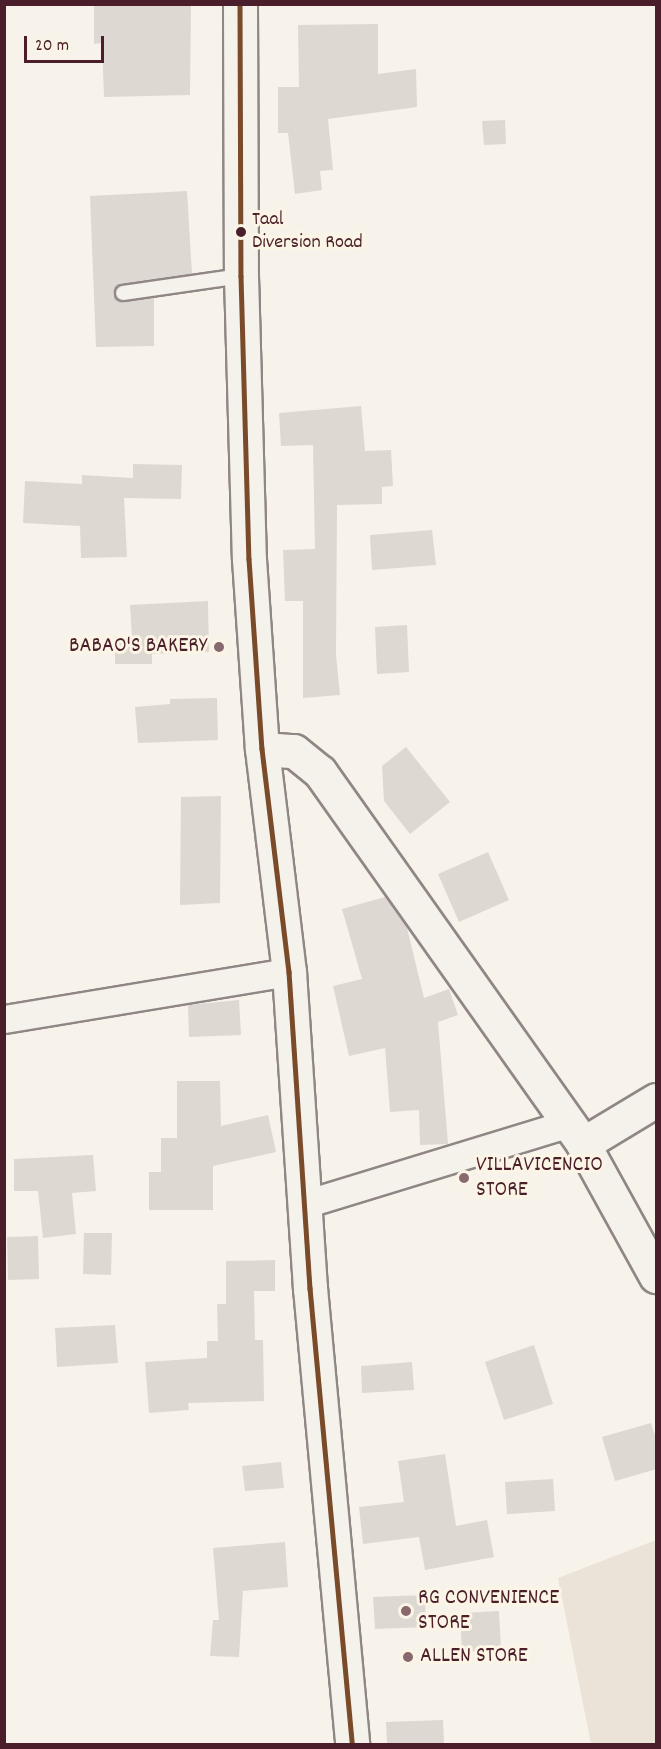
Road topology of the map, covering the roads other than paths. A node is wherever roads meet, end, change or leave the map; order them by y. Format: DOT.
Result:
graph roads {
  1 [pos="240,4"];
  2 [pos="256,4"];
  3 [pos="242,64"];
  4 [pos="241,276"];
  5 [pos="123,293"];
  6 [pos="262,749"];
  7 [pos="289,972"];
  8 [pos="4,1019"];
  9 [pos="657,1100"];
  10 [pos="575,1134"];
  11 [pos="306,1204"];
  12 [pos="657,1276"];
  13 [pos="352,1744"];
  1 -- 3 [label="main road"];
  2 -- 3 [label="main road"];
  3 -- 4 [label="main road"];
  4 -- 5 [label="lane"];
  4 -- 6 [label="main road"];
  6 -- 7 [label="main road"];
  6 -- 10 [label="main road"];
  7 -- 8 [label="street"];
  7 -- 11 [label="main road"];
  9 -- 10 [label="main road"];
  10 -- 11 [label="street"];
  10 -- 12 [label="main road"];
  11 -- 13 [label="main road"];
}
